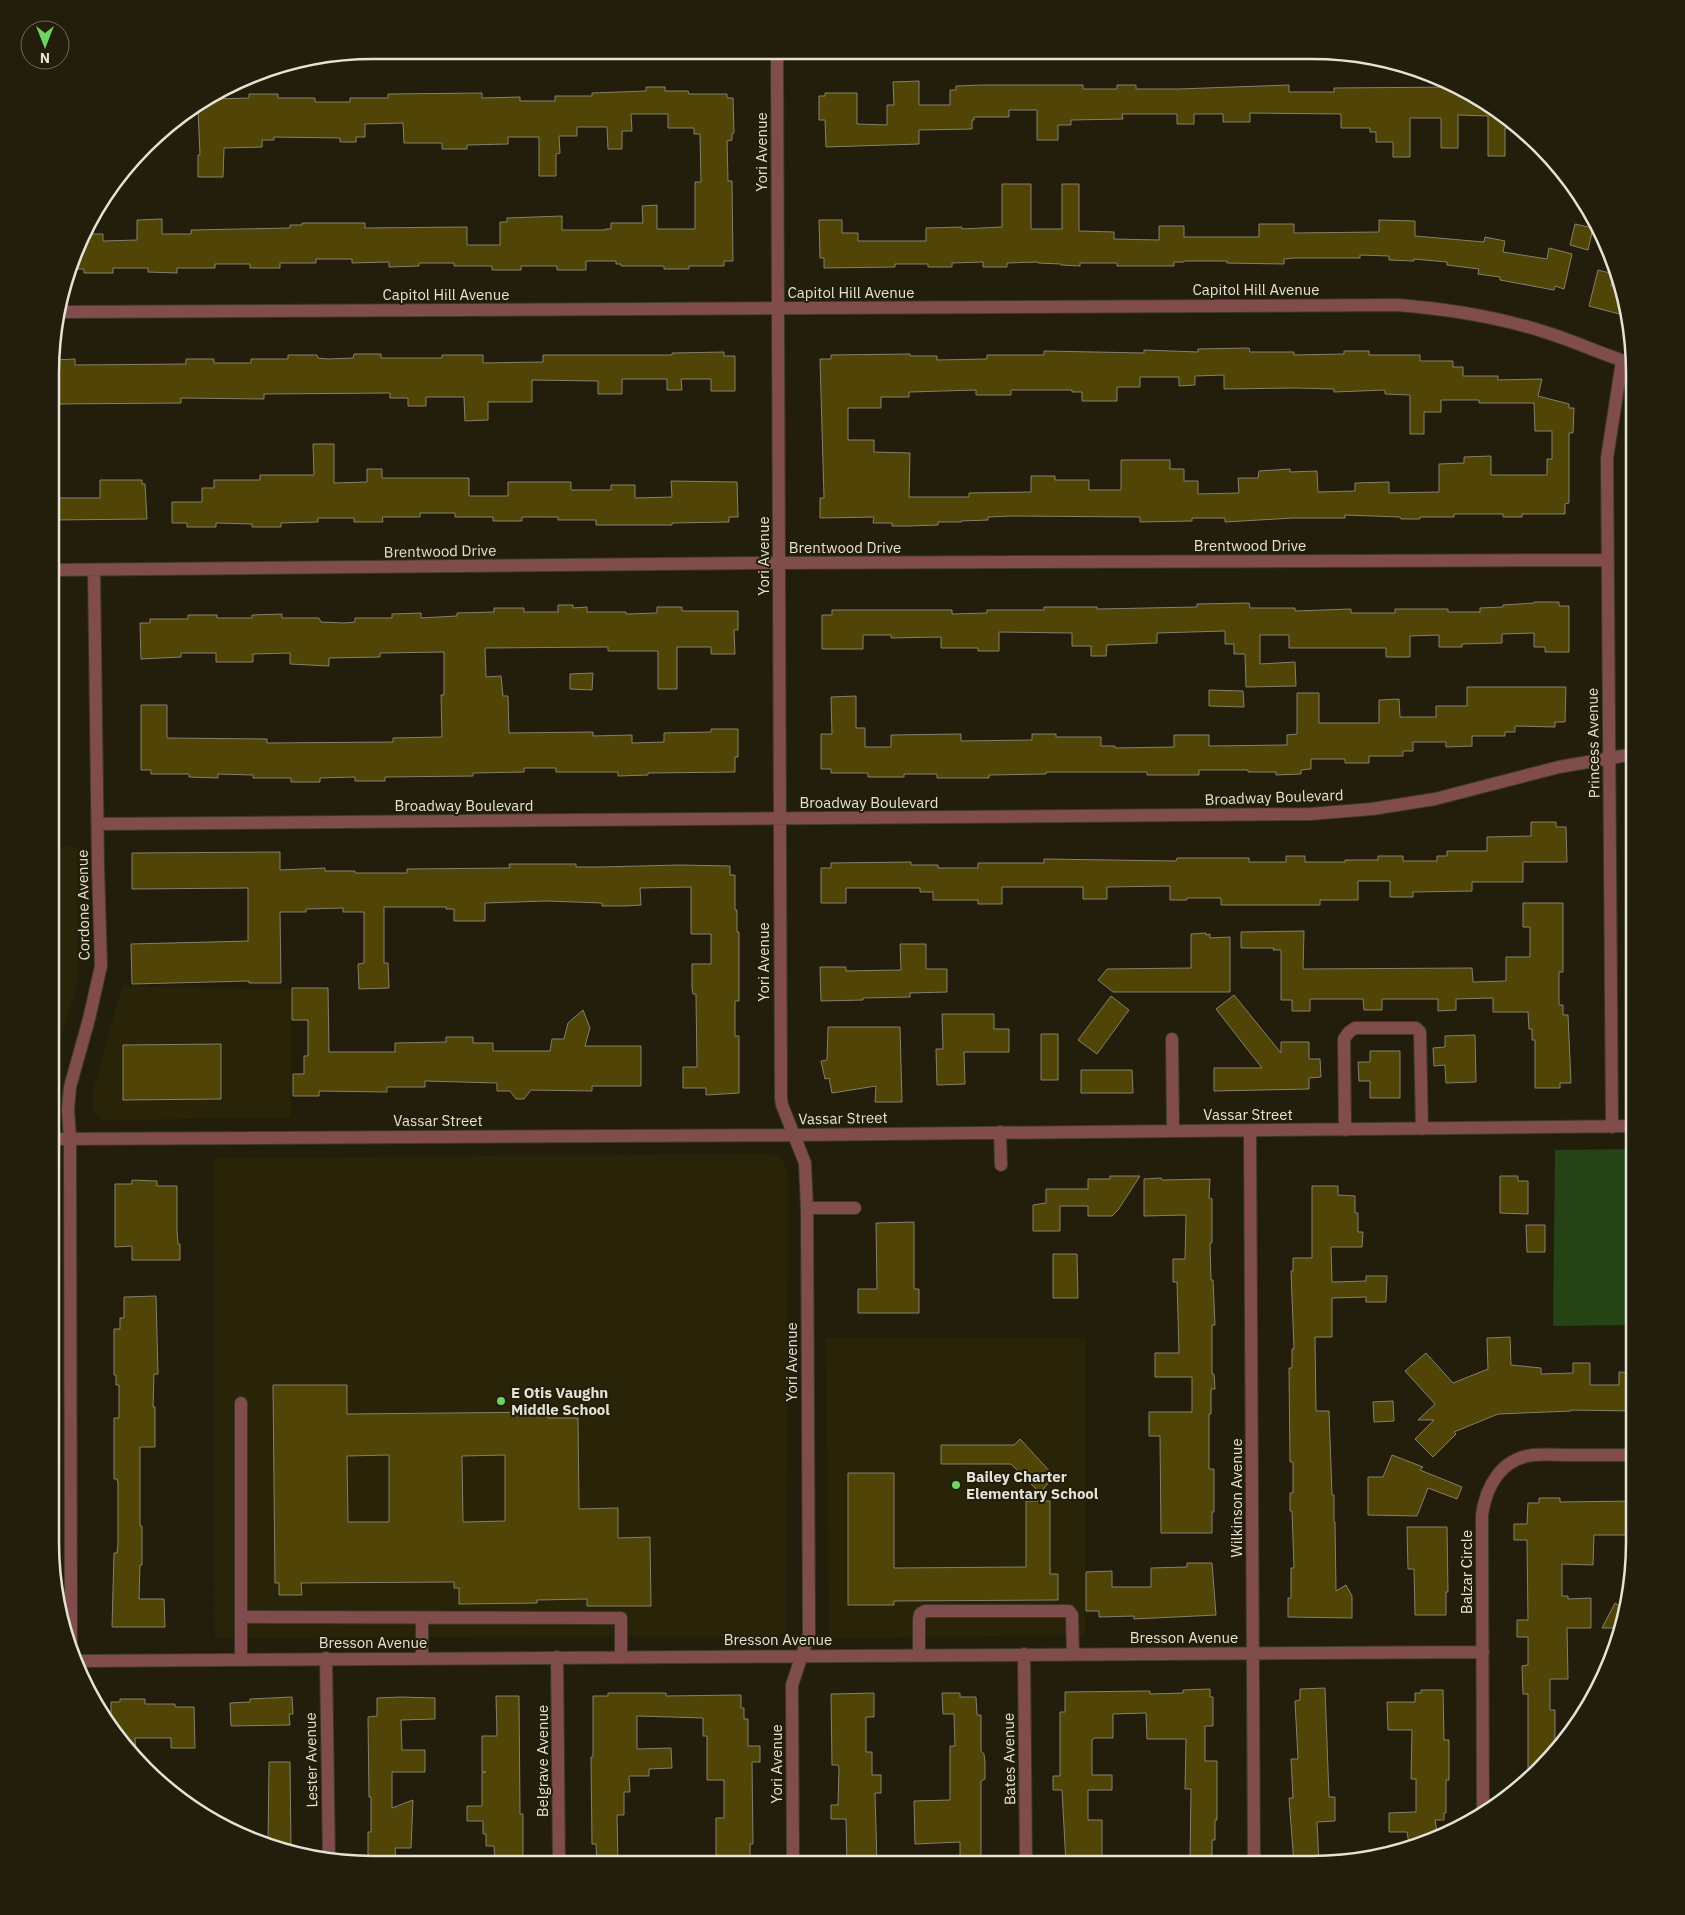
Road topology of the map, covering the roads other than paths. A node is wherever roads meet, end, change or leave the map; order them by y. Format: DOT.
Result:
graph roads {
  1 [pos="777,59"];
  2 [pos="778,309"];
  3 [pos="65,312"];
  4 [pos="1626,361"];
  5 [pos="1626,371"];
  6 [pos="1607,560"];
  7 [pos="779,563"];
  8 [pos="59,570"];
  9 [pos="94,570"];
  10 [pos="1626,755"];
  11 [pos="1609,758"];
  12 [pos="779,819"];
  13 [pos="98,824"];
  14 [pos="1172,1039"];
  15 [pos="1612,1126"];
  16 [pos="1626,1126"];
  17 [pos="1422,1129"];
  18 [pos="1250,1130"];
  19 [pos="1346,1130"];
  20 [pos="1173,1131"];
  21 [pos="1000,1132"];
  22 [pos="794,1135"];
  23 [pos="70,1138"];
  24 [pos="59,1139"];
  25 [pos="1001,1165"];
  26 [pos="807,1208"];
  27 [pos="855,1208"];
  28 [pos="241,1402"];
  29 [pos="1626,1455"];
  30 [pos="241,1617"];
  31 [pos="422,1618"];
  32 [pos="72,1634"];
  33 [pos="1483,1652"];
  34 [pos="1254,1653"];
  35 [pos="919,1654"];
  36 [pos="1024,1654"];
  37 [pos="1073,1654"];
  38 [pos="802,1655"];
  39 [pos="621,1656"];
  40 [pos="557,1657"];
  41 [pos="326,1658"];
  42 [pos="422,1658"];
  43 [pos="241,1659"];
  44 [pos="82,1660"];
  45 [pos="1483,1806"];
  46 [pos="329,1854"];
  47 [pos="559,1856"];
  48 [pos="793,1856"];
  49 [pos="1026,1856"];
  50 [pos="1254,1856"];
  1 -- 2 [label="street, Yori Avenue"];
  2 -- 3 [label="street, Capitol Hill Avenue"];
  2 -- 4 [label="street, Capitol Hill Avenue"];
  2 -- 7 [label="street, Yori Avenue"];
  5 -- 6 [label="street, Princess Avenue"];
  6 -- 7 [label="street, Brentwood Drive"];
  6 -- 11 [label="street, Princess Avenue"];
  7 -- 9 [label="street, Brentwood Drive"];
  7 -- 12 [label="street, Yori Avenue"];
  8 -- 9 [label="street, Brentwood Drive"];
  9 -- 13 [label="street, Cordone Avenue"];
  10 -- 11 [label="street, Broadway Boulevard"];
  11 -- 12 [label="street, Broadway Boulevard"];
  11 -- 15 [label="street, Princess Avenue"];
  12 -- 13 [label="street, Broadway Boulevard"];
  12 -- 22 [label="street, Yori Avenue"];
  13 -- 23 [label="street, Cordone Avenue"];
  14 -- 20 [label="street"];
  15 -- 16 [label="street, Vassar Street"];
  15 -- 17 [label="street, Vassar Street"];
  17 -- 19 [label="street, Vassar Street"];
  17 -- 19 [label="street"];
  18 -- 19 [label="street, Vassar Street"];
  18 -- 20 [label="street, Vassar Street"];
  18 -- 34 [label="street, Wilkinson Avenue"];
  20 -- 21 [label="street, Vassar Street"];
  21 -- 22 [label="street, Vassar Street"];
  21 -- 25 [label="street"];
  22 -- 23 [label="street, Vassar Street"];
  22 -- 26 [label="street, Yori Avenue"];
  23 -- 24 [label="street, Vassar Street"];
  23 -- 32 [label="street, Cordone Avenue"];
  26 -- 27 [label="street"];
  26 -- 38 [label="street, Yori Avenue"];
  28 -- 30 [label="street"];
  29 -- 33 [label="street, Balzar Circle"];
  30 -- 31 [label="street"];
  30 -- 43 [label="street"];
  31 -- 39 [label="street"];
  31 -- 42 [label="street"];
  33 -- 34 [label="street, Bresson Avenue"];
  33 -- 45 [label="street, Balzar Circle"];
  34 -- 37 [label="street, Bresson Avenue"];
  34 -- 50 [label="street, Wilkinson Avenue"];
  35 -- 36 [label="street, Bresson Avenue"];
  35 -- 37 [label="street"];
  35 -- 38 [label="street, Bresson Avenue"];
  36 -- 37 [label="street, Bresson Avenue"];
  36 -- 49 [label="street, Bates Avenue"];
  38 -- 39 [label="street, Bresson Avenue"];
  38 -- 48 [label="street, Yori Avenue"];
  39 -- 40 [label="street, Bresson Avenue"];
  40 -- 42 [label="street, Bresson Avenue"];
  40 -- 47 [label="street, Belgrave Avenue"];
  41 -- 42 [label="street, Bresson Avenue"];
  41 -- 43 [label="street, Bresson Avenue"];
  41 -- 46 [label="street, Lester Avenue"];
  43 -- 44 [label="street, Bresson Avenue"];
}
